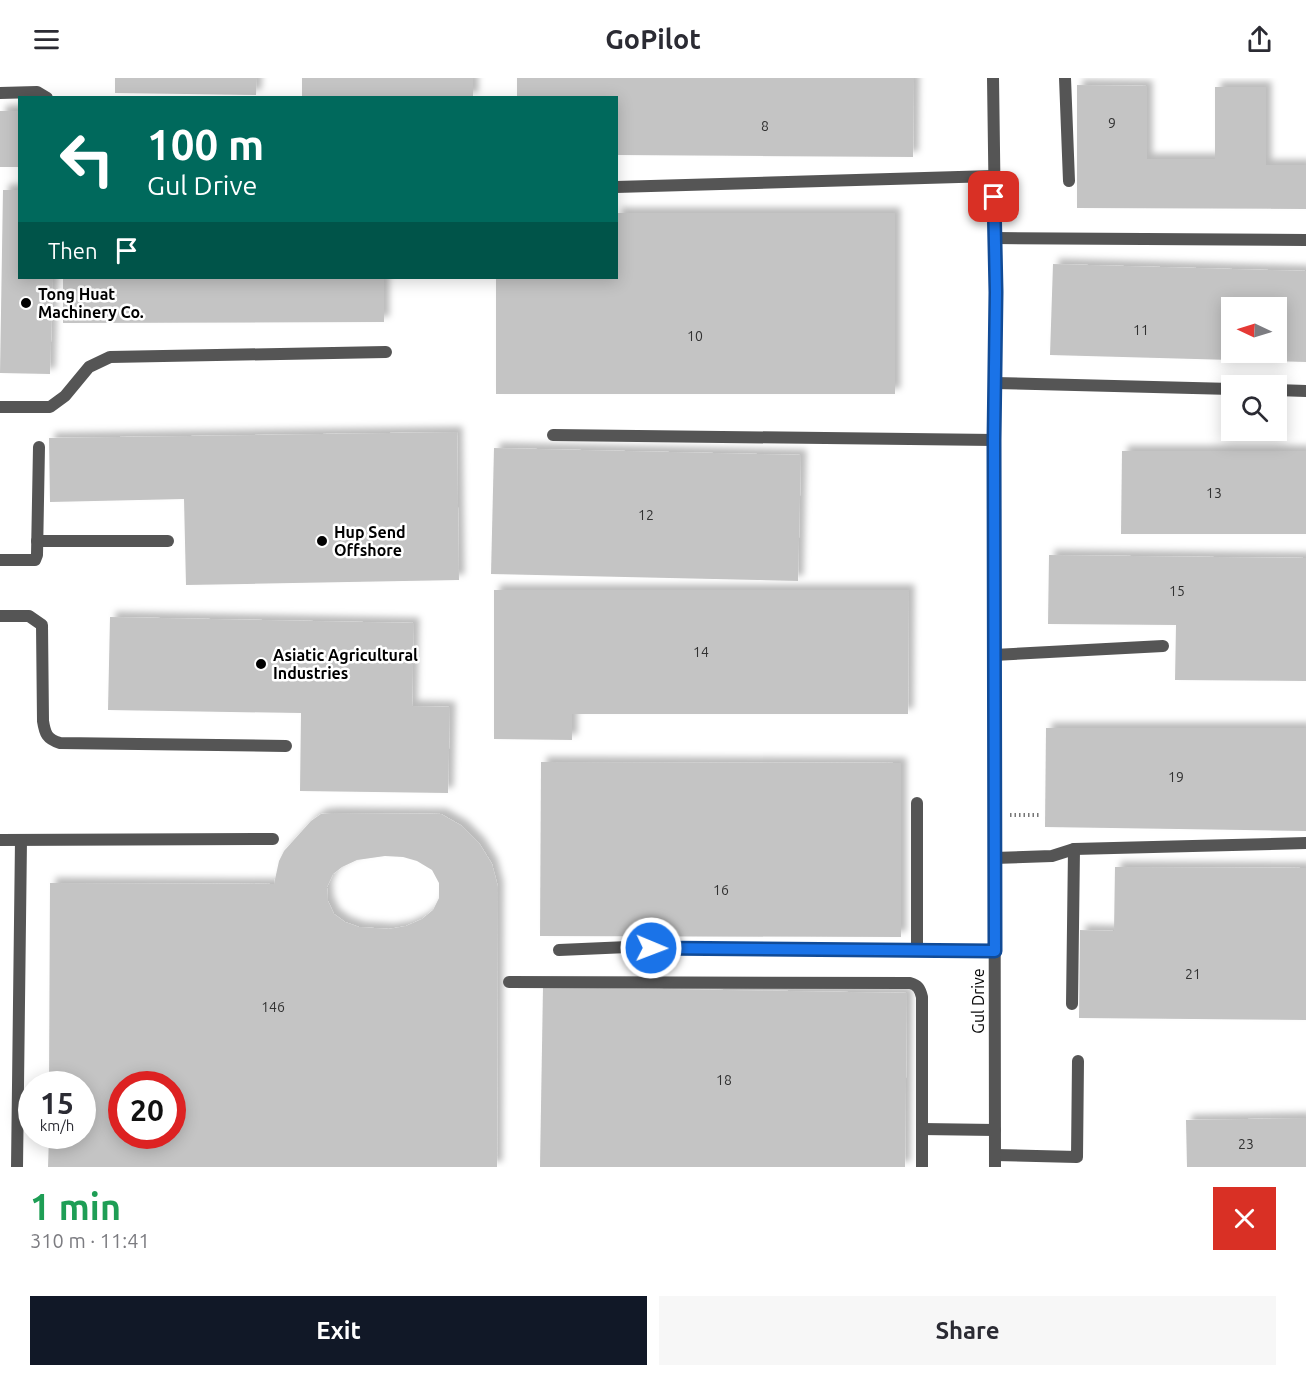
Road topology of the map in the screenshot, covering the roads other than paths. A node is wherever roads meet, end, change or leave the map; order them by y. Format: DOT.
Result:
graph roads {
  1 [pos="993,78"];
  2 [pos="1065,78"];
  3 [pos="0,93"];
  4 [pos="44,96"];
  5 [pos="993,176"];
  6 [pos="1069,182"];
  7 [pos="618,187"];
  8 [pos="995,238"];
  9 [pos="1306,240"];
  10 [pos="386,352"];
  11 [pos="995,383"];
  12 [pos="1221,389"];
  13 [pos="1287,390"];
  14 [pos="1306,391"];
  15 [pos="0,407"];
  16 [pos="553,435"];
  17 [pos="994,440"];
  18 [pos="39,447"];
  19 [pos="37,541"];
  20 [pos="168,541"];
  21 [pos="0,560"];
  22 [pos="0,616"];
  23 [pos="1163,646"];
  24 [pos="994,655"];
  25 [pos="286,746"];
  26 [pos="917,803"];
  27 [pos="273,839"];
  28 [pos="0,840"];
  29 [pos="21,840"];
  30 [pos="1306,843"];
  31 [pos="1074,849"];
  32 [pos="994,858"];
  33 [pos="559,950"];
  34 [pos="917,951"];
  35 [pos="995,951"];
  36 [pos="509,982"];
  37 [pos="1072,1004"];
  38 [pos="1078,1061"];
  39 [pos="922,1130"];
  40 [pos="995,1130"];
  41 [pos="995,1161"];
  42 [pos="17,1167"];
  43 [pos="922,1167"];
  1 -- 5 [label="street, Gul Drive"];
  2 -- 6 [label="street"];
  3 -- 4 [label="street"];
  5 -- 7 [label="street"];
  5 -- 8 [label="street, Gul Drive"];
  8 -- 9 [label="street"];
  8 -- 11 [label="street, Gul Drive"];
  10 -- 15 [label="street"];
  11 -- 12 [label="street"];
  11 -- 17 [label="street, Gul Drive"];
  13 -- 14 [label="street"];
  16 -- 17 [label="street"];
  17 -- 24 [label="street, Gul Drive"];
  18 -- 19 [label="street"];
  19 -- 20 [label="street"];
  19 -- 21 [label="street"];
  22 -- 25 [label="street"];
  23 -- 24 [label="street"];
  24 -- 32 [label="street, Gul Drive"];
  26 -- 34 [label="street"];
  27 -- 29 [label="street"];
  28 -- 29 [label="street"];
  29 -- 42 [label="street"];
  30 -- 31 [label="street"];
  31 -- 32 [label="street"];
  31 -- 37 [label="street"];
  32 -- 35 [label="street, Gul Drive"];
  33 -- 34 [label="street"];
  34 -- 35 [label="street"];
  35 -- 40 [label="street, Gul Drive"];
  36 -- 39 [label="street"];
  38 -- 41 [label="street"];
  39 -- 40 [label="street"];
  39 -- 43 [label="street"];
  40 -- 41 [label="street, Gul Drive"];
}
